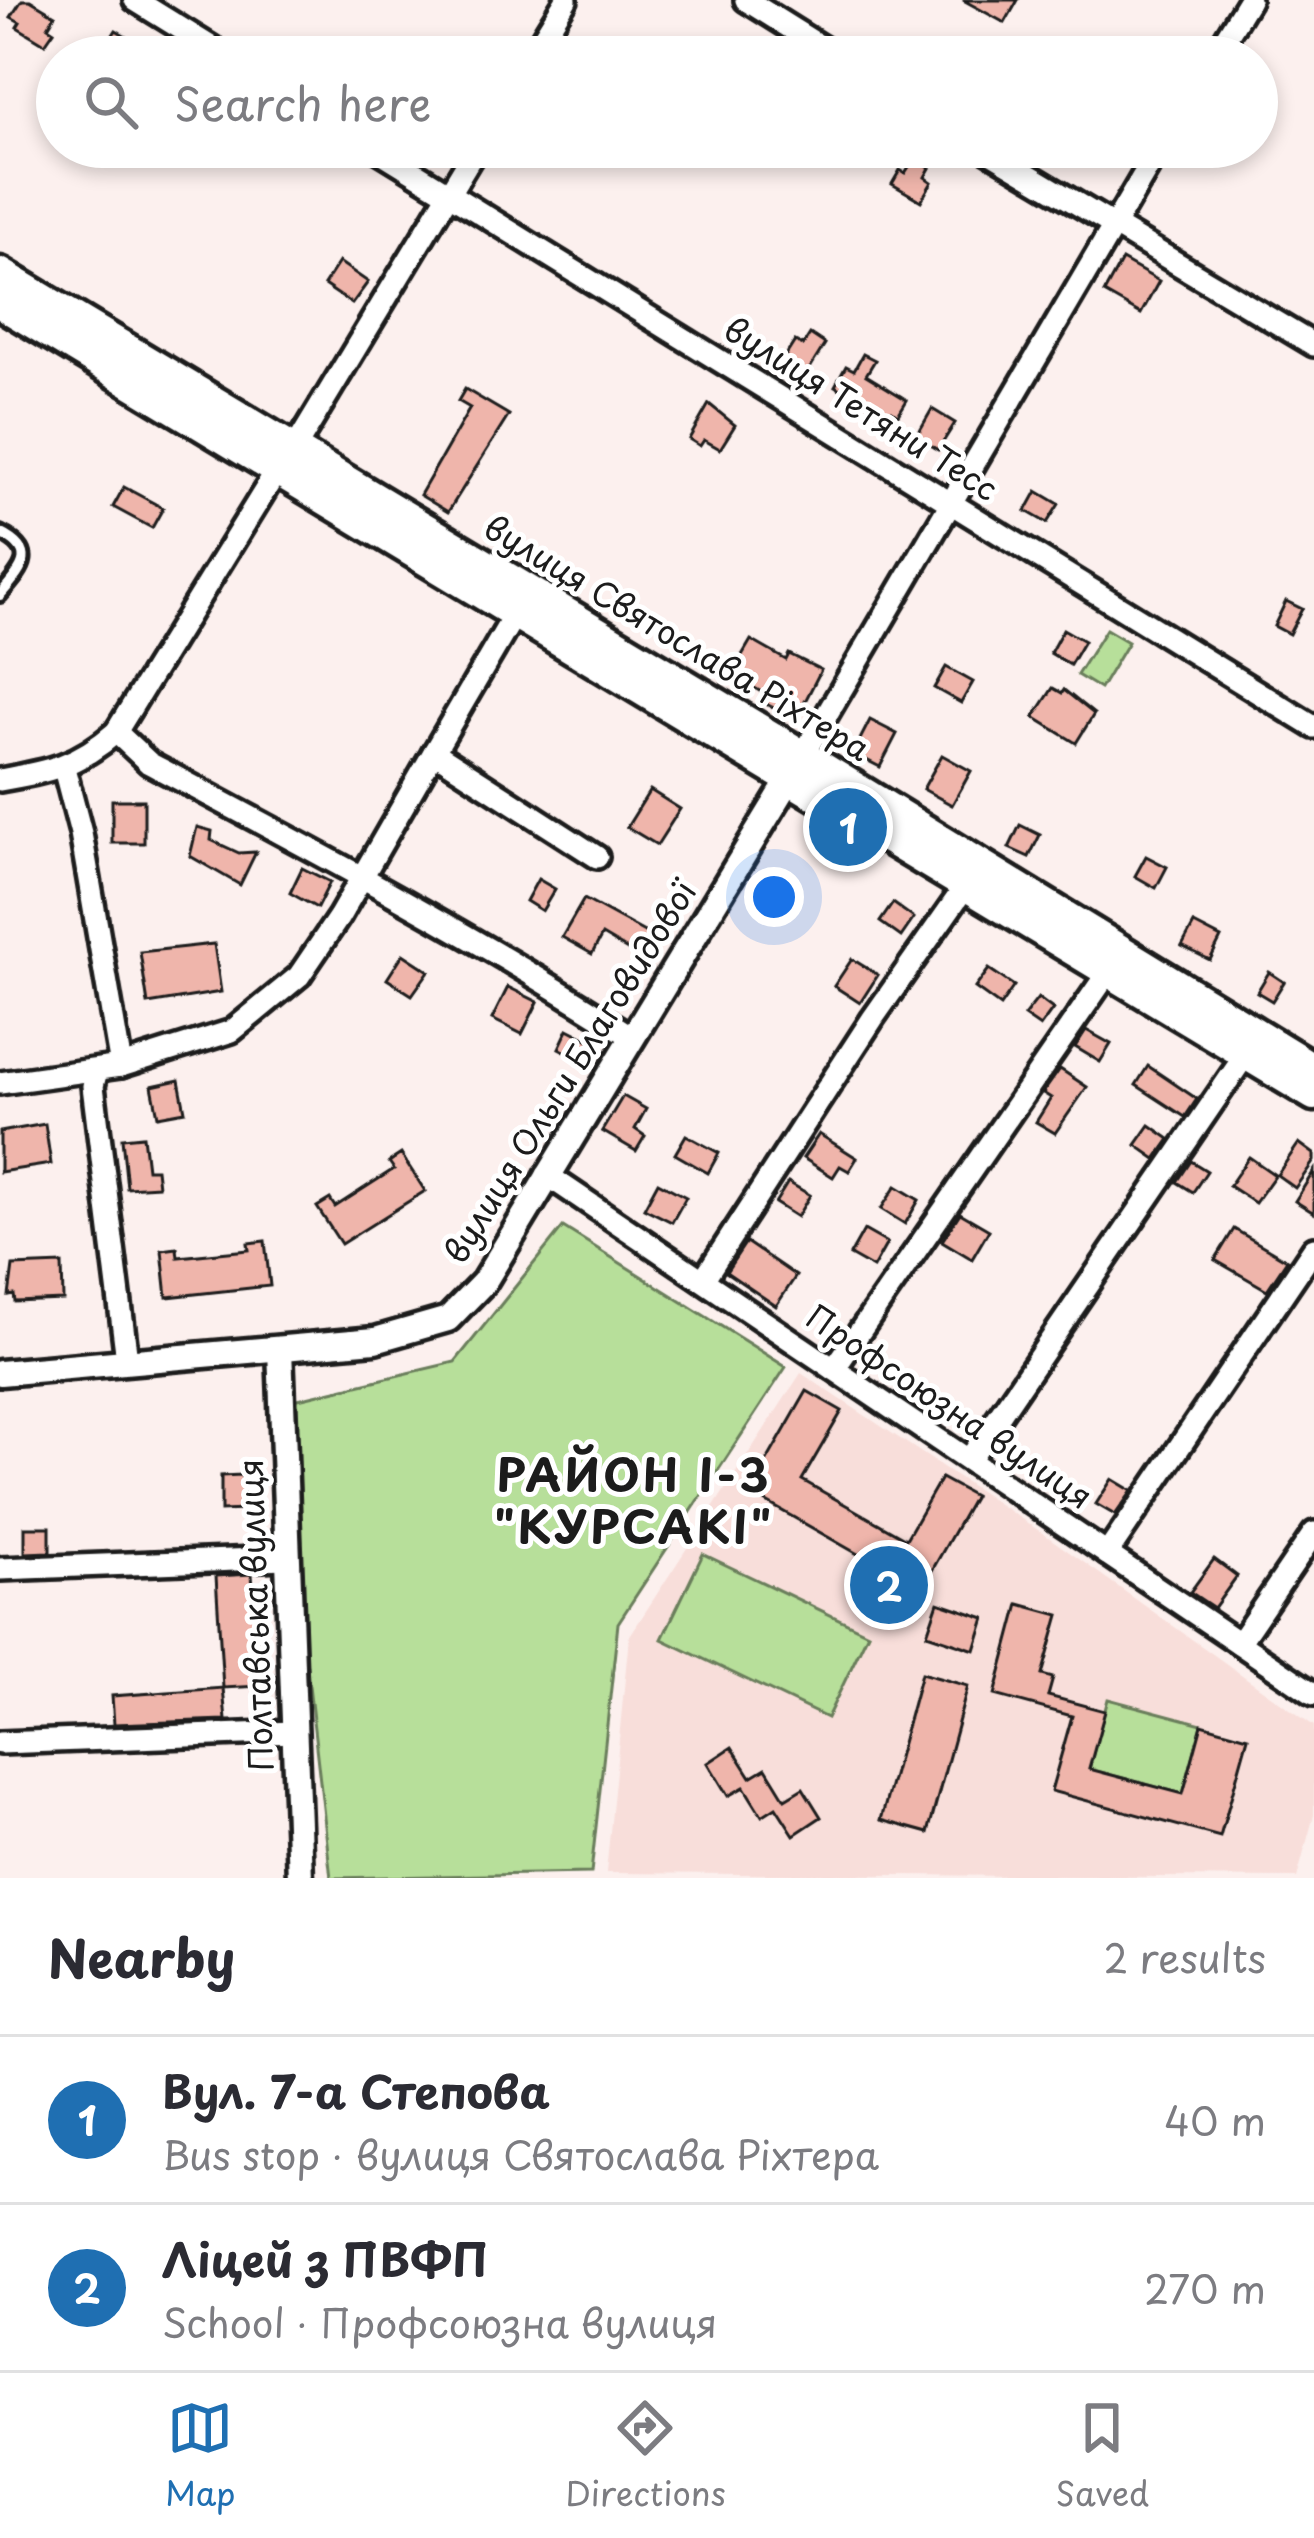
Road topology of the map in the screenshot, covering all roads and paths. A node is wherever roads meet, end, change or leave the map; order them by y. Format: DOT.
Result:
graph roads {
  1 [pos="135,0"];
  2 [pos="566,0"];
  3 [pos="746,0"];
  4 [pos="1249,0"];
  5 [pos="193,36"];
  6 [pos="544,36"];
  7 [pos="803,36"];
  8 [pos="1227,36"];
  9 [pos="408,168"];
  10 [pos="464,168"];
  11 [pos="1016,168"];
  12 [pos="1147,168"];
  13 [pos="449,194"];
  14 [pos="1111,227"];
  15 [pos="0,273"];
  16 [pos="0,303"];
  17 [pos="1314,345"];
  18 [pos="286,460"];
  19 [pos="950,502"];
  20 [pos="0,533"];
  21 [pos="0,595"];
  22 [pos="516,612"];
  23 [pos="1314,727"];
  24 [pos="116,732"];
  25 [pos="434,752"];
  26 [pos="797,766"];
  27 [pos="64,768"];
  28 [pos="0,780"];
  29 [pos="597,857"];
  30 [pos="362,876"];
  31 [pos="967,884"];
  32 [pos="1109,971"];
  33 [pos="632,1036"];
  34 [pos="1246,1054"];
  35 [pos="121,1066"];
  36 [pos="1314,1069"];
  37 [pos="97,1070"];
  38 [pos="0,1083"];
  39 [pos="1314,1096"];
  40 [pos="547,1175"];
  41 [pos="1314,1247"];
  42 [pos="703,1280"];
  43 [pos="280,1349"];
  44 [pos="127,1360"];
  45 [pos="834,1369"];
  46 [pos="0,1373"];
  47 [pos="969,1460"];
  48 [pos="1314,1533"];
  49 [pos="1107,1554"];
  50 [pos="285,1558"];
  51 [pos="0,1569"];
  52 [pos="1239,1643"];
  53 [pos="1314,1694"];
  54 [pos="294,1732"];
  55 [pos="0,1743"];
  56 [pos="300,1878"];
  1 -- 5 [label="street"];
  2 -- 6 [label="street"];
  3 -- 7 [label="street"];
  4 -- 8 [label="street"];
  9 -- 13 [label="street, вулиця Тетяни Тесс"];
  10 -- 13 [label="street"];
  11 -- 14 [label="street"];
  12 -- 14 [label="street, вулиця Ольги Благовидової"];
  13 -- 18 [label="street"];
  13 -- 19 [label="street, вулиця Тетяни Тесс"];
  14 -- 17 [label="street"];
  14 -- 19 [label="street, вулиця Ольги Благовидової"];
  15 -- 18 [label="main road, вулиця Святослава Ріхтера"];
  16 -- 18 [label="main road, вулиця Святослава Ріхтера"];
  18 -- 22 [label="main road, вулиця Святослава Ріхтера"];
  18 -- 24 [label="street"];
  18 -- 26 [label="main road, вулиця Святослава Ріхтера"];
  19 -- 23 [label="street, вулиця Тетяни Тесс"];
  19 -- 26 [label="street, вулиця Ольги Благовидової"];
  20 -- 21 [label="lane"];
  22 -- 25 [label="street"];
  22 -- 26 [label="main road, вулиця Святослава Ріхтера"];
  24 -- 27 [label="street"];
  24 -- 30 [label="street"];
  25 -- 29 [label="street"];
  25 -- 30 [label="street"];
  26 -- 31 [label="main road, вулиця Святослава Ріхтера"];
  26 -- 33 [label="street, вулиця Ольги Благовидової"];
  26 -- 36 [label="main road, вулиця Святослава Ріхтера"];
  27 -- 28 [label="street"];
  27 -- 35 [label="street"];
  30 -- 33 [label="street"];
  30 -- 35 [label="street"];
  31 -- 32 [label="main road, вулиця Святослава Ріхтера"];
  31 -- 42 [label="street"];
  32 -- 34 [label="main road, вулиця Святослава Ріхтера"];
  32 -- 45 [label="street"];
  33 -- 40 [label="street, вулиця Ольги Благовидової"];
  34 -- 39 [label="main road, вулиця Святослава Ріхтера"];
  34 -- 47 [label="street"];
  35 -- 37 [label="street"];
  37 -- 38 [label="street"];
  37 -- 44 [label="street"];
  40 -- 42 [label="street, Профсоюзна вулиця"];
  40 -- 43 [label="street, вулиця Ольги Благовидової"];
  41 -- 49 [label="street"];
  42 -- 45 [label="street, Профсоюзна вулиця"];
  43 -- 44 [label="street, вулиця Ольги Благовидової"];
  43 -- 50 [label="street, Полтавська вулиця"];
  44 -- 46 [label="street, вулиця Ольги Благовидової"];
  45 -- 47 [label="street, Профсоюзна вулиця"];
  47 -- 49 [label="street, Профсоюзна вулиця"];
  48 -- 52 [label="street"];
  49 -- 52 [label="street, Профсоюзна вулиця"];
  50 -- 51 [label="street"];
  50 -- 54 [label="street, Полтавська вулиця"];
  52 -- 53 [label="street, Профсоюзна вулиця"];
  54 -- 55 [label="street"];
  54 -- 56 [label="street, Полтавська вулиця"];
}
